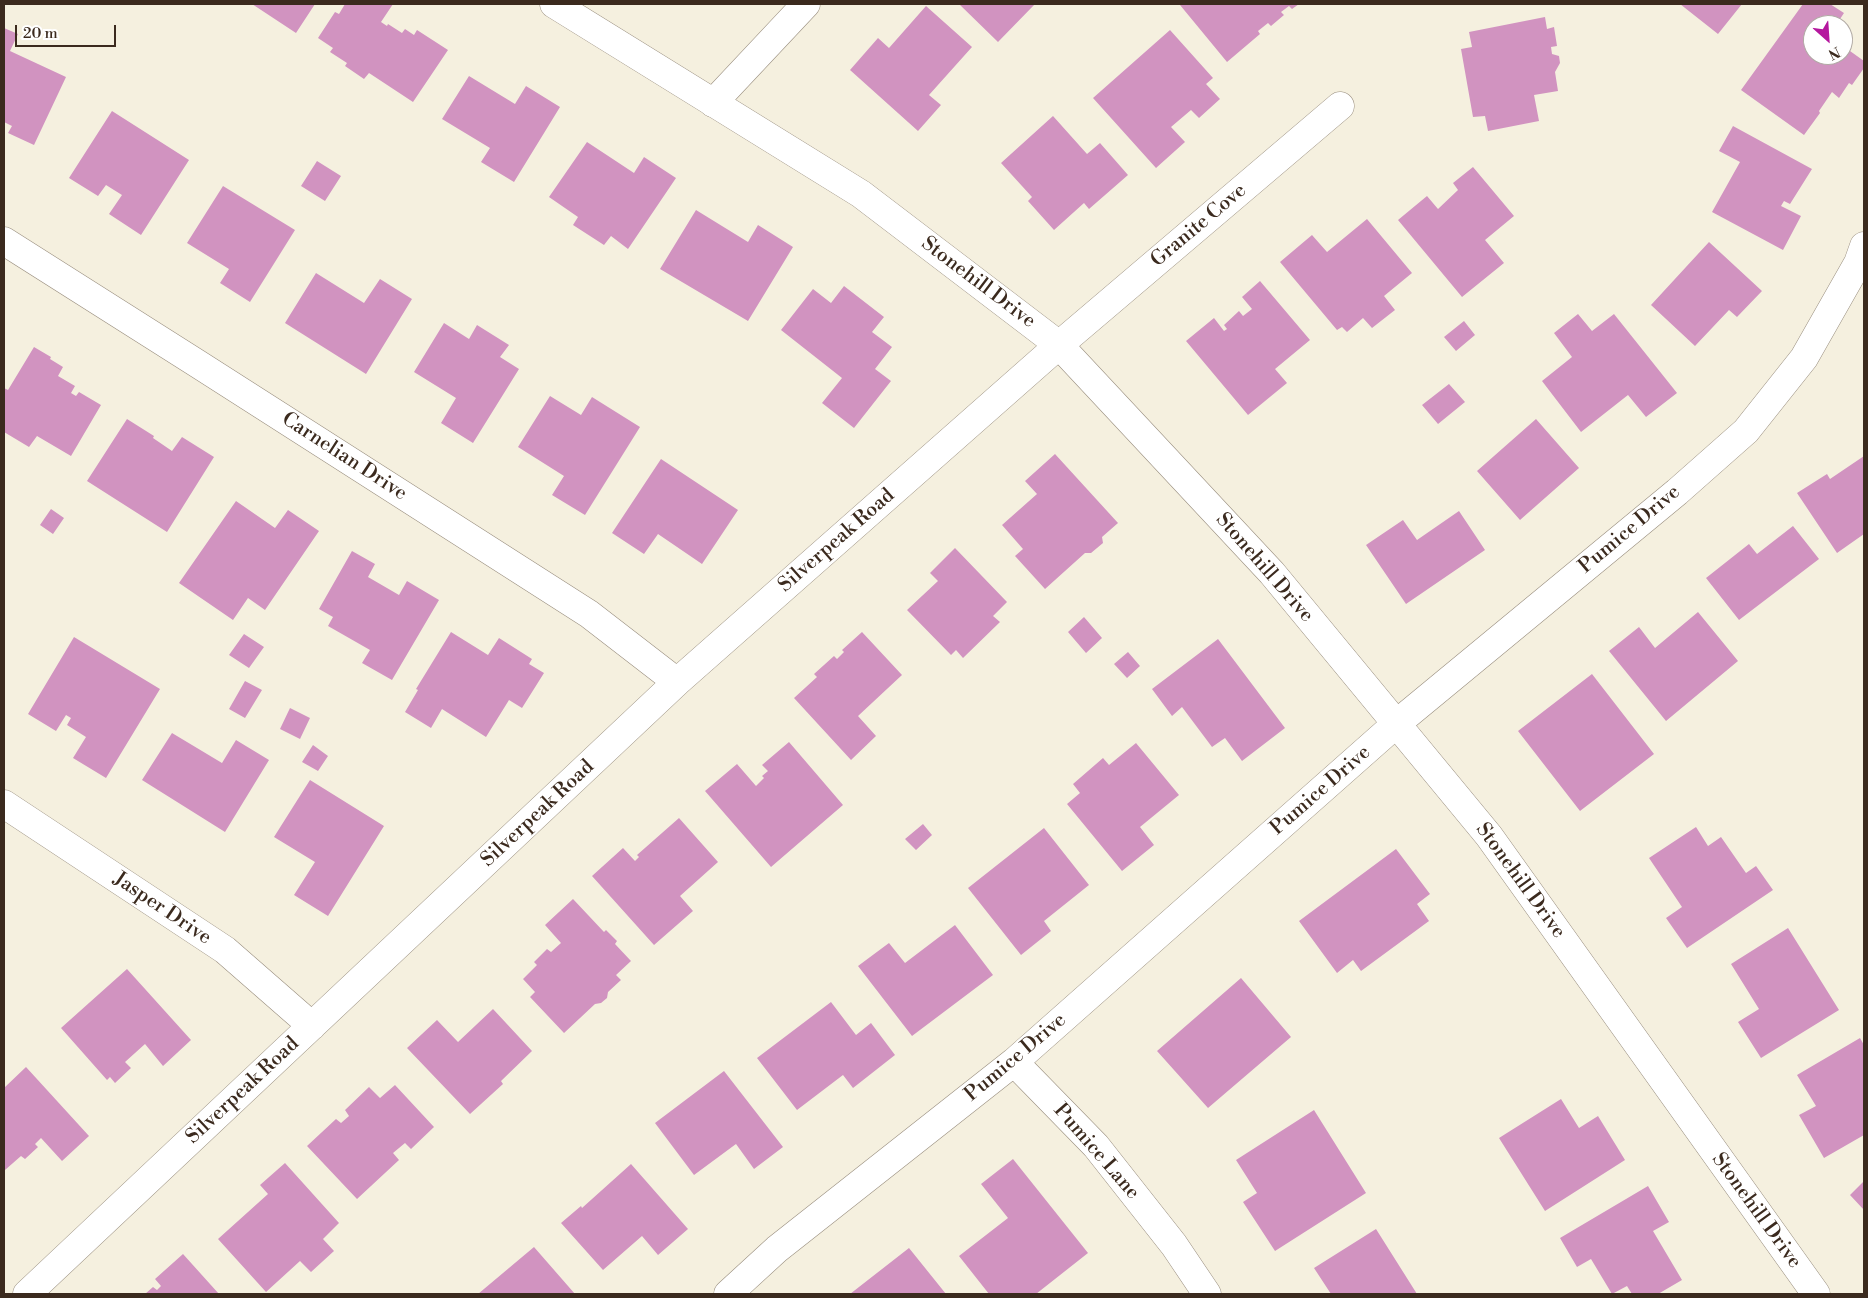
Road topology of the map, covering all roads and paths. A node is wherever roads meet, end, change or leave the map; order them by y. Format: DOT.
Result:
graph roads {
  1 [pos="554,4"];
  2 [pos="806,4"];
  3 [pos="713,103"];
  4 [pos="1340,106"];
  5 [pos="4,241"];
  6 [pos="1862,258"];
  7 [pos="1059,345"];
  8 [pos="677,682"];
  9 [pos="1396,724"];
  10 [pos="4,804"];
  11 [pos="312,1026"];
  12 [pos="1014,1062"];
  13 [pos="27,1294"];
  14 [pos="728,1294"];
  15 [pos="1206,1294"];
  16 [pos="1816,1294"];
  1 -- 3 [label="street, Stonehill Drive"];
  2 -- 3 [label="street"];
  3 -- 7 [label="street, Stonehill Drive"];
  4 -- 7 [label="street, Granite Cove"];
  5 -- 8 [label="street, Carnelian Drive"];
  6 -- 9 [label="street, Pumice Drive"];
  7 -- 8 [label="street, Silverpeak Road"];
  7 -- 9 [label="street, Stonehill Drive"];
  8 -- 11 [label="street, Silverpeak Road"];
  9 -- 12 [label="street, Pumice Drive"];
  9 -- 16 [label="street, Stonehill Drive"];
  10 -- 11 [label="street, Jasper Drive"];
  11 -- 13 [label="street, Silverpeak Road"];
  12 -- 14 [label="street, Pumice Drive"];
  12 -- 15 [label="street, Pumice Lane"];
}
